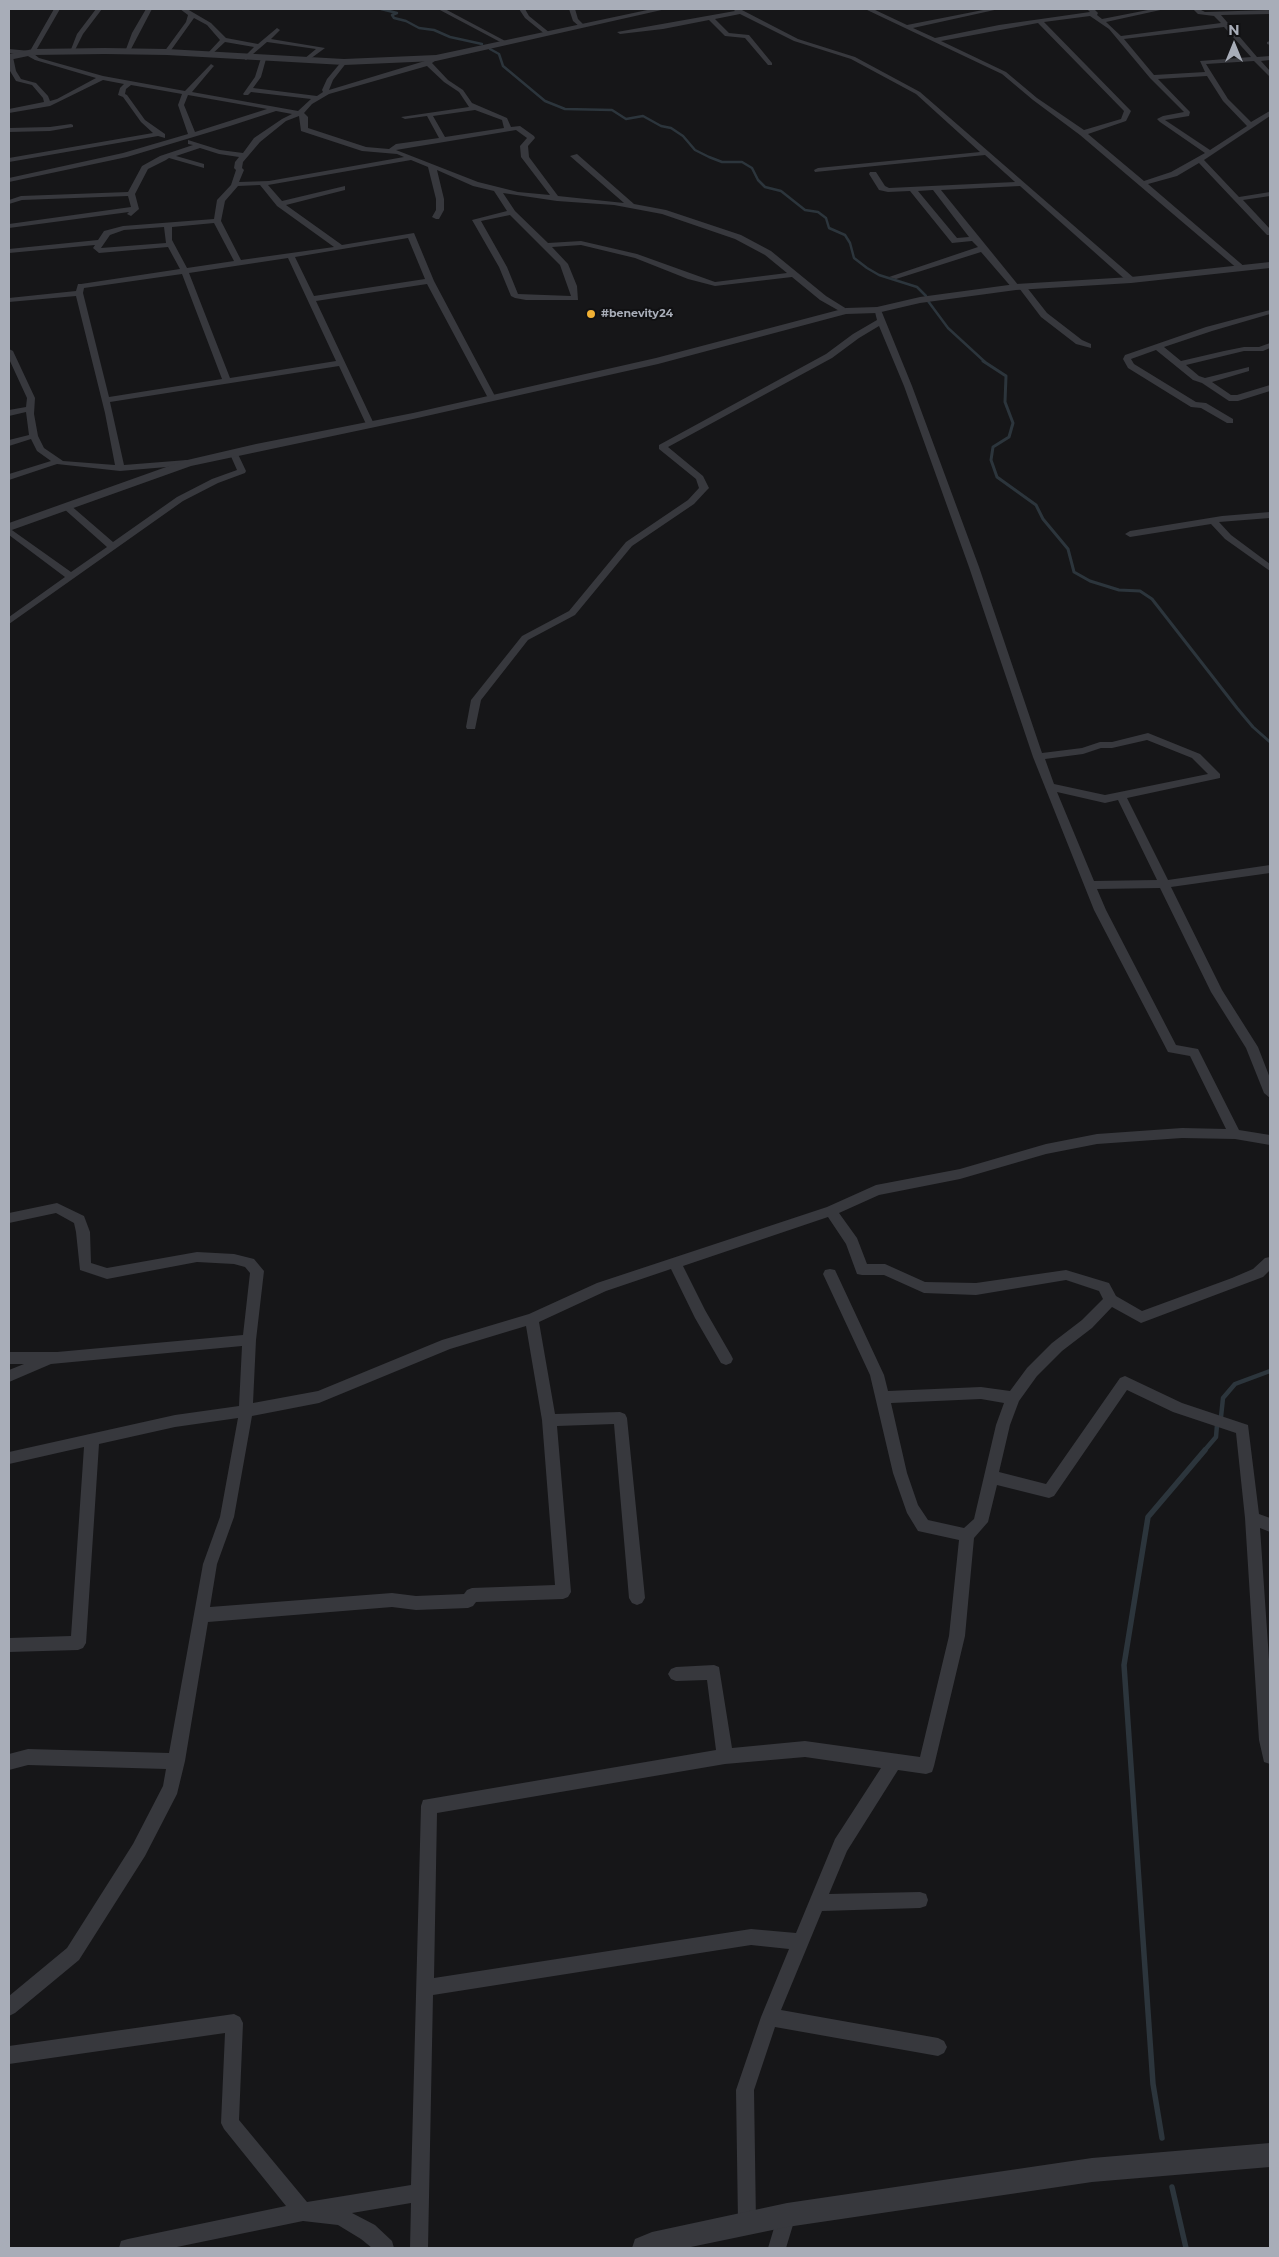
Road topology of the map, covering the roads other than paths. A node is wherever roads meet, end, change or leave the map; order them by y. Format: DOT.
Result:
graph roads {
  1 [pos="57,9"];
  2 [pos="99,9"];
  3 [pos="149,9"];
  4 [pos="183,9"];
  5 [pos="440,9"];
  6 [pos="522,9"];
  7 [pos="572,9"];
  8 [pos="662,9"];
  9 [pos="868,9"];
  10 [pos="996,9"];
  11 [pos="1131,9"];
  12 [pos="1162,9"];
  13 [pos="1196,9"];
  14 [pos="738,10"];
  15 [pos="1092,11"];
  16 [pos="1270,12"];
  17 [pos="192,14"];
  18 [pos="1138,14"];
  19 [pos="1216,14"];
  20 [pos="712,19"];
  21 [pos="1039,21"];
  22 [pos="1101,21"];
  23 [pos="1223,25"];
  24 [pos="582,26"];
  25 [pos="908,27"];
  26 [pos="277,30"];
  27 [pos="620,32"];
  28 [pos="548,34"];
  29 [pos="1119,38"];
  30 [pos="224,40"];
  31 [pos="266,40"];
  32 [pos="936,40"];
  33 [pos="506,43"];
  34 [pos="260,46"];
  35 [pos="72,51"];
  36 [pos="127,51"];
  37 [pos="31,52"];
  38 [pos="167,52"];
  39 [pos="210,54"];
  40 [pos="9,55"];
  41 [pos="246,58"];
  42 [pos="1270,58"];
  43 [pos="263,59"];
  44 [pos="1254,59"];
  45 [pos="306,60"];
  46 [pos="432,61"];
  47 [pos="344,62"];
  48 [pos="770,64"];
  49 [pos="211,66"];
  50 [pos="1207,74"];
  51 [pos="1270,75"];
  52 [pos="1152,77"];
  53 [pos="102,78"];
  54 [pos="131,82"];
  55 [pos="250,90"];
  56 [pos="187,92"];
  57 [pos="327,93"];
  58 [pos="317,98"];
  59 [pos="237,102"];
  60 [pos="48,105"];
  61 [pos="276,108"];
  62 [pos="476,108"];
  63 [pos="9,111"];
  64 [pos="300,113"];
  65 [pos="1270,113"];
  66 [pos="429,114"];
  67 [pos="406,117"];
  68 [pos="1250,125"];
  69 [pos="71,126"];
  70 [pos="510,129"];
  71 [pos="9,130"];
  72 [pos="1084,132"];
  73 [pos="158,134"];
  74 [pos="192,135"];
  75 [pos="182,138"];
  76 [pos="443,139"];
  77 [pos="170,142"];
  78 [pos="198,146"];
  79 [pos="391,151"];
  80 [pos="987,153"];
  81 [pos="1209,154"];
  82 [pos="243,155"];
  83 [pos="168,156"];
  84 [pos="574,156"];
  85 [pos="410,158"];
  86 [pos="12,159"];
  87 [pos="1200,160"];
  88 [pos="201,166"];
  89 [pos="432,167"];
  90 [pos="818,170"];
  91 [pos="873,174"];
  92 [pos="21,177"];
  93 [pos="9,180"];
  94 [pos="1144,183"];
  95 [pos="235,184"];
  96 [pos="263,184"];
  97 [pos="1023,184"];
  98 [pos="342,188"];
  99 [pos="497,189"];
  100 [pos="912,189"];
  101 [pos="936,189"];
  102 [pos="131,194"];
  103 [pos="1270,194"];
  104 [pos="557,199"];
  105 [pos="1238,199"];
  106 [pos="9,202"];
  107 [pos="280,204"];
  108 [pos="633,207"];
  109 [pos="135,209"];
  110 [pos="512,212"];
  111 [pos="436,217"];
  112 [pos="216,221"];
  113 [pos="168,224"];
  114 [pos="9,226"];
  115 [pos="133,227"];
  116 [pos="1270,233"];
  117 [pos="974,238"];
  118 [pos="100,242"];
  119 [pos="170,245"];
  120 [pos="547,245"];
  121 [pos="341,248"];
  122 [pos="984,249"];
  123 [pos="9,251"];
  124 [pos="291,256"];
  125 [pos="239,263"];
  126 [pos="1270,264"];
  127 [pos="1242,268"];
  128 [pos="184,270"];
  129 [pos="794,274"];
  130 [pos="893,277"];
  131 [pos="430,280"];
  132 [pos="1131,280"];
  133 [pos="1019,287"];
  134 [pos="79,293"];
  135 [pos="9,300"];
  136 [pos="312,300"];
  137 [pos="877,310"];
  138 [pos="846,311"];
  139 [pos="1270,312"];
  140 [pos="882,321"];
  141 [pos="1088,346"];
  142 [pos="1270,346"];
  143 [pos="1158,347"];
  144 [pos="9,353"];
  145 [pos="342,363"];
  146 [pos="1181,364"];
  147 [pos="1246,369"];
  148 [pos="227,380"];
  149 [pos="1205,381"];
  150 [pos="1270,388"];
  151 [pos="492,398"];
  152 [pos="105,400"];
  153 [pos="31,408"];
  154 [pos="9,413"];
  155 [pos="1230,421"];
  156 [pos="370,424"];
  157 [pos="34,436"];
  158 [pos="9,443"];
  159 [pos="233,452"];
  160 [pos="59,461"];
  161 [pos="187,463"];
  162 [pos="120,468"];
  163 [pos="9,477"];
  164 [pos="66,506"];
  165 [pos="1270,515"];
  166 [pos="1214,522"];
  167 [pos="9,527"];
  168 [pos="9,531"];
  169 [pos="1130,534"];
  170 [pos="112,546"];
  171 [pos="1270,568"];
  172 [pos="70,577"];
  173 [pos="9,621"];
  174 [pos="470,727"];
  175 [pos="1038,757"];
  176 [pos="1050,787"];
  177 [pos="1121,796"];
  178 [pos="1270,869"];
  179 [pos="1164,884"];
  180 [pos="1090,885"];
  181 [pos="1270,1093"];
  182 [pos="1235,1134"];
  183 [pos="1270,1140"];
  184 [pos="831,1211"];
  185 [pos="9,1218"];
  186 [pos="1270,1262"];
  187 [pos="675,1263"];
  188 [pos="830,1274"];
  189 [pos="1111,1300"];
  190 [pos="532,1319"];
  191 [pos="249,1340"];
  192 [pos="9,1358"];
  193 [pos="57,1358"];
  194 [pos="726,1359"];
  195 [pos="9,1376"];
  196 [pos="883,1398"];
  197 [pos="1013,1398"];
  198 [pos="246,1411"];
  199 [pos="550,1420"];
  200 [pos="92,1439"];
  201 [pos="9,1458"];
  202 [pos="992,1478"];
  203 [pos="1252,1518"];
  204 [pos="1270,1525"];
  205 [pos="967,1535"];
  206 [pos="637,1598"];
  207 [pos="203,1615"];
  208 [pos="9,1645"];
  209 [pos="676,1674"];
  210 [pos="725,1756"];
  211 [pos="1270,1756"];
  212 [pos="177,1761"];
  213 [pos="9,1762"];
  214 [pos="894,1762"];
  215 [pos="920,1900"];
  216 [pos="817,1903"];
  217 [pos="801,1942"];
  218 [pos="426,1988"];
  219 [pos="9,2007"];
  220 [pos="770,2017"];
  221 [pos="938,2047"];
  222 [pos="9,2055"];
  223 [pos="1270,2155"];
  224 [pos="421,2192"];
  225 [pos="303,2212"];
  226 [pos="788,2215"];
  227 [pos="747,2222"];
  228 [pos="128,2248"];
  229 [pos="385,2248"];
  230 [pos="419,2248"];
  231 [pos="644,2248"];
  232 [pos="777,2248"];
  1 -- 37 [label="street"];
  2 -- 35 [label="street"];
  3 -- 36 [label="street"];
  4 -- 17 [label="street"];
  5 -- 33 [label="street"];
  6 -- 28 [label="street"];
  7 -- 24 [label="street"];
  8 -- 24 [label="street"];
  9 -- 25 [label="street"];
  10 -- 25 [label="street"];
  11 -- 18 [label="street"];
  12 -- 18 [label="street"];
  13 -- 19 [label="street"];
  14 -- 20 [label="street"];
  14 -- 80 [label="street"];
  15 -- 21 [label="street"];
  15 -- 22 [label="street"];
  16 -- 19 [label="street"];
  17 -- 30 [label="street"];
  17 -- 38 [label="street"];
  18 -- 22 [label="street"];
  19 -- 23 [label="street"];
  20 -- 27 [label="street"];
  20 -- 48 [label="street"];
  21 -- 32 [label="street"];
  21 -- 72 [label="street"];
  22 -- 29 [label="street"];
  23 -- 29 [label="street"];
  23 -- 44 [label="street"];
  24 -- 28 [label="street"];
  25 -- 32 [label="street"];
  26 -- 31 [label="street"];
  28 -- 33 [label="street"];
  29 -- 52 [label="street"];
  30 -- 34 [label="street"];
  30 -- 39 [label="street"];
  31 -- 34 [label="street"];
  31 -- 45 [label="street"];
  32 -- 72 [label="street"];
  33 -- 46 [label="street"];
  34 -- 41 [label="street"];
  35 -- 36 [label="street"];
  35 -- 37 [label="street"];
  36 -- 38 [label="street"];
  37 -- 40 [label="street"];
  37 -- 53 [label="street"];
  38 -- 39 [label="street"];
  39 -- 41 [label="street"];
  40 -- 60 [label="street"];
  41 -- 43 [label="street"];
  42 -- 44 [label="street"];
  43 -- 45 [label="street"];
  43 -- 55 [label="street"];
  44 -- 50 [label="street"];
  44 -- 51 [label="street"];
  45 -- 47 [label="street"];
  46 -- 47 [label="street"];
  46 -- 57 [label="street"];
  46 -- 62 [label="street"];
  47 -- 57 [label="street"];
  49 -- 56 [label="street"];
  50 -- 52 [label="street"];
  50 -- 68 [label="street"];
  52 -- 81 [label="street"];
  53 -- 54 [label="street"];
  53 -- 60 [label="street"];
  54 -- 56 [label="street"];
  54 -- 73 [label="street"];
  55 -- 58 [label="street"];
  55 -- 59 [label="street"];
  56 -- 59 [label="street"];
  56 -- 74 [label="street"];
  57 -- 58 [label="street"];
  58 -- 64 [label="street"];
  59 -- 61 [label="street"];
  60 -- 63 [label="street"];
  61 -- 64 [label="street"];
  61 -- 74 [label="street"];
  62 -- 66 [label="street"];
  62 -- 70 [label="street"];
  64 -- 79 [label="street"];
  64 -- 82 [label="street"];
  65 -- 68 [label="street"];
  66 -- 67 [label="street"];
  66 -- 76 [label="street"];
  68 -- 81 [label="street"];
  69 -- 71 [label="street"];
  70 -- 76 [label="street"];
  70 -- 104 [label="street"];
  72 -- 94 [label="street"];
  73 -- 77 [label="street"];
  73 -- 86 [label="street"];
  74 -- 75 [label="street"];
  75 -- 77 [label="street"];
  75 -- 78 [label="street"];
  76 -- 79 [label="street"];
  77 -- 92 [label="street"];
  78 -- 82 [label="street"];
  78 -- 83 [label="street"];
  79 -- 85 [label="street"];
  80 -- 90 [label="street"];
  80 -- 97 [label="street"];
  81 -- 87 [label="street"];
  82 -- 95 [label="street"];
  83 -- 88 [label="street"];
  83 -- 102 [label="street"];
  84 -- 108 [label="street"];
  85 -- 89 [label="street"];
  85 -- 96 [label="street"];
  86 -- 92 [label="street"];
  87 -- 94 [label="street"];
  87 -- 105 [label="street"];
  89 -- 99 [label="street"];
  89 -- 111 [label="street"];
  91 -- 100 [label="street"];
  92 -- 93 [label="street"];
  94 -- 127 [label="street"];
  95 -- 96 [label="street"];
  95 -- 112 [label="street"];
  96 -- 107 [label="street"];
  97 -- 101 [label="street"];
  97 -- 132 [label="street"];
  98 -- 107 [label="street"];
  99 -- 104 [label="street"];
  99 -- 110 [label="street"];
  100 -- 101 [label="street"];
  100 -- 117 [label="street"];
  101 -- 117 [label="street"];
  102 -- 106 [label="street"];
  102 -- 109 [label="street"];
  103 -- 105 [label="street"];
  104 -- 108 [label="street"];
  105 -- 116 [label="street"];
  107 -- 121 [label="street"];
  108 -- 129 [label="street"];
  109 -- 114 [label="street"];
  109 -- 115 [label="street"];
  110 -- 120 [label="street"];
  110 -- 120 [label="street"];
  112 -- 113 [label="street"];
  112 -- 125 [label="street"];
  113 -- 115 [label="street"];
  113 -- 119 [label="street"];
  115 -- 118 [label="street"];
  117 -- 122 [label="street"];
  118 -- 119 [label="street"];
  118 -- 123 [label="street"];
  119 -- 128 [label="street"];
  120 -- 129 [label="street"];
  121 -- 124 [label="street"];
  121 -- 131 [label="street"];
  122 -- 130 [label="street"];
  122 -- 133 [label="street"];
  124 -- 125 [label="street"];
  124 -- 136 [label="street"];
  125 -- 128 [label="street"];
  126 -- 127 [label="street"];
  127 -- 132 [label="street"];
  128 -- 134 [label="street"];
  128 -- 148 [label="street"];
  129 -- 138 [label="street"];
  131 -- 136 [label="street"];
  131 -- 151 [label="street"];
  132 -- 133 [label="street"];
  133 -- 137 [label="street"];
  133 -- 141 [label="street"];
  134 -- 135 [label="street"];
  134 -- 152 [label="street"];
  136 -- 145 [label="street"];
  137 -- 138 [label="street"];
  137 -- 140 [label="street"];
  138 -- 151 [label="street"];
  139 -- 143 [label="street"];
  140 -- 174 [label="street"];
  140 -- 175 [label="street"];
  142 -- 146 [label="street"];
  143 -- 146 [label="street"];
  143 -- 155 [label="street"];
  144 -- 153 [label="street"];
  145 -- 148 [label="street"];
  145 -- 156 [label="street"];
  146 -- 149 [label="street"];
  147 -- 149 [label="street"];
  148 -- 152 [label="street"];
  149 -- 150 [label="street"];
  151 -- 156 [label="street"];
  152 -- 162 [label="street"];
  153 -- 154 [label="street"];
  153 -- 157 [label="street"];
  156 -- 159 [label="street"];
  157 -- 158 [label="street"];
  157 -- 160 [label="street"];
  159 -- 161 [label="street"];
  159 -- 170 [label="street"];
  160 -- 162 [label="street"];
  160 -- 163 [label="street"];
  161 -- 162 [label="street"];
  161 -- 164 [label="street"];
  164 -- 167 [label="street"];
  164 -- 170 [label="street"];
  165 -- 166 [label="street"];
  166 -- 169 [label="street"];
  166 -- 171 [label="street"];
  168 -- 172 [label="street"];
  170 -- 172 [label="street"];
  172 -- 173 [label="street"];
  175 -- 176 [label="street"];
  175 -- 177 [label="street"];
  176 -- 177 [label="street"];
  176 -- 180 [label="street"];
  177 -- 179 [label="street"];
  178 -- 179 [label="street"];
  179 -- 180 [label="street"];
  179 -- 181 [label="street"];
  180 -- 182 [label="street"];
  182 -- 183 [label="street"];
  182 -- 184 [label="street"];
  184 -- 187 [label="street"];
  184 -- 189 [label="street"];
  185 -- 191 [label="street"];
  186 -- 189 [label="street"];
  187 -- 190 [label="street"];
  187 -- 194 [label="street"];
  188 -- 196 [label="street"];
  189 -- 197 [label="street"];
  190 -- 198 [label="street"];
  190 -- 199 [label="street"];
  191 -- 193 [label="street"];
  191 -- 198 [label="street"];
  192 -- 193 [label="street"];
  193 -- 195 [label="street"];
  196 -- 197 [label="street"];
  196 -- 205 [label="street"];
  197 -- 202 [label="street"];
  198 -- 200 [label="street"];
  198 -- 207 [label="street"];
  199 -- 206 [label="street"];
  199 -- 207 [label="street"];
  200 -- 201 [label="street"];
  200 -- 208 [label="street"];
  202 -- 203 [label="street"];
  202 -- 205 [label="street"];
  203 -- 204 [label="street"];
  203 -- 211 [label="street"];
  205 -- 214 [label="street"];
  207 -- 212 [label="street"];
  209 -- 210 [label="street"];
  210 -- 214 [label="street"];
  210 -- 218 [label="street"];
  212 -- 213 [label="street"];
  212 -- 219 [label="street"];
  214 -- 216 [label="street"];
  215 -- 216 [label="street"];
  216 -- 217 [label="street"];
  217 -- 218 [label="street"];
  217 -- 220 [label="street"];
  218 -- 224 [label="street"];
  220 -- 221 [label="street"];
  220 -- 227 [label="street"];
  222 -- 225 [label="street"];
  223 -- 226 [label="street"];
  224 -- 225 [label="street"];
  224 -- 230 [label="street"];
  225 -- 228 [label="street"];
  225 -- 229 [label="street"];
  226 -- 227 [label="street"];
  226 -- 232 [label="street"];
  227 -- 231 [label="street"];
}
